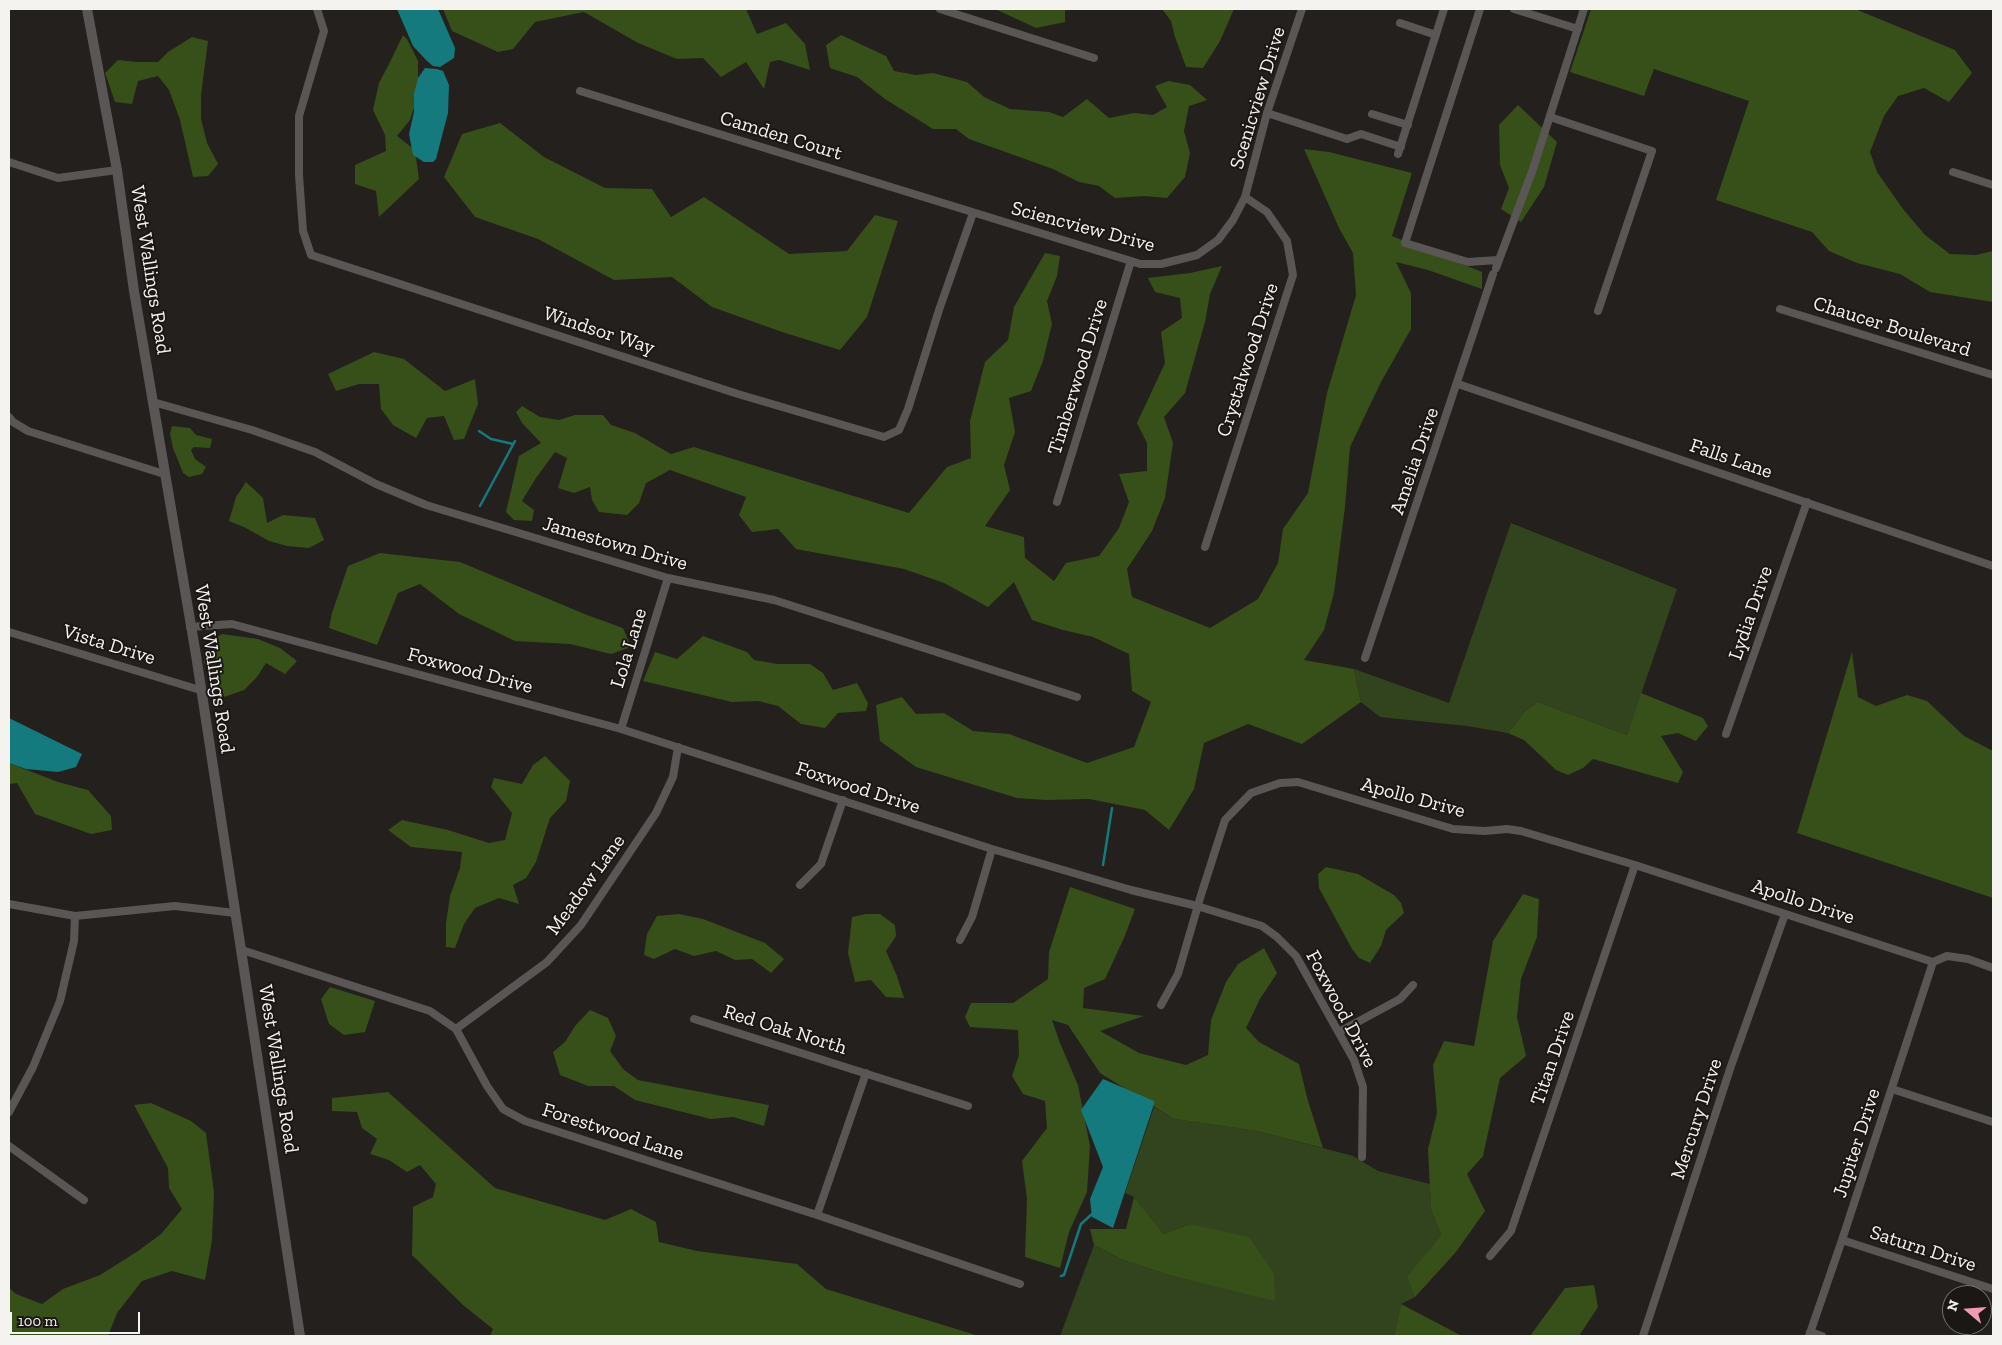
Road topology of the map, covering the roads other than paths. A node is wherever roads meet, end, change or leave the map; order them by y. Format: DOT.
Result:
graph roads {
  1 [pos="87,9"];
  2 [pos="317,9"];
  3 [pos="940,9"];
  4 [pos="1302,9"];
  5 [pos="1444,9"];
  6 [pos="1480,9"];
  7 [pos="1514,9"];
  8 [pos="1584,9"];
  9 [pos="1400,24"];
  10 [pos="1578,29"];
  11 [pos="1436,35"];
  12 [pos="1094,58"];
  13 [pos="580,91"];
  14 [pos="1267,114"];
  15 [pos="1372,114"];
  16 [pos="1550,117"];
  17 [pos="1408,125"];
  18 [pos="9,162"];
  19 [pos="116,170"];
  20 [pos="1954,172"];
  21 [pos="1993,185"];
  22 [pos="1245,197"];
  23 [pos="973,213"];
  24 [pos="1131,261"];
  25 [pos="1496,267"];
  26 [pos="1780,309"];
  27 [pos="1598,311"];
  28 [pos="1993,375"];
  29 [pos="1458,384"];
  30 [pos="153,402"];
  31 [pos="9,417"];
  32 [pos="164,474"];
  33 [pos="1057,502"];
  34 [pos="1807,502"];
  35 [pos="1205,548"];
  36 [pos="1993,566"];
  37 [pos="668,578"];
  38 [pos="190,627"];
  39 [pos="9,632"];
  40 [pos="1365,658"];
  41 [pos="200,690"];
  42 [pos="1077,697"];
  43 [pos="621,729"];
  44 [pos="1726,734"];
  45 [pos="678,747"];
  46 [pos="842,800"];
  47 [pos="992,848"];
  48 [pos="1635,865"];
  49 [pos="800,885"];
  50 [pos="9,904"];
  51 [pos="1197,906"];
  52 [pos="235,913"];
  53 [pos="1785,914"];
  54 [pos="75,916"];
  55 [pos="960,940"];
  56 [pos="242,950"];
  57 [pos="1933,962"];
  58 [pos="1993,968"];
  59 [pos="1413,985"];
  60 [pos="1161,1005"];
  61 [pos="694,1019"];
  62 [pos="456,1029"];
  63 [pos="1339,1032"];
  64 [pos="866,1073"];
  65 [pos="1892,1089"];
  66 [pos="968,1106"];
  67 [pos="9,1112"];
  68 [pos="1993,1122"];
  69 [pos="9,1146"];
  70 [pos="1362,1157"];
  71 [pos="84,1200"];
  72 [pos="817,1215"];
  73 [pos="1842,1240"];
  74 [pos="1490,1256"];
  75 [pos="1020,1284"];
  76 [pos="1993,1289"];
  77 [pos="1809,1334"];
  78 [pos="300,1336"];
  79 [pos="1643,1336"];
  80 [pos="1822,1336"];
  1 -- 19 [label="street, West Wallings Road"];
  2 -- 23 [label="street, Windsor Way"];
  3 -- 12 [label="street"];
  4 -- 14 [label="street, Scenicview Drive"];
  5 -- 11 [label="street"];
  6 -- 25 [label="street"];
  7 -- 10 [label="street"];
  8 -- 10 [label="street, Amelia Drive"];
  9 -- 11 [label="street"];
  10 -- 16 [label="street, Amelia Drive"];
  11 -- 17 [label="street"];
  13 -- 23 [label="street, Camden Court"];
  14 -- 17 [label="street"];
  14 -- 22 [label="street, Scenicview Drive"];
  15 -- 17 [label="street"];
  16 -- 25 [label="street, Amelia Drive"];
  16 -- 27 [label="street"];
  18 -- 19 [label="street"];
  19 -- 30 [label="street, West Wallings Road"];
  20 -- 21 [label="street"];
  22 -- 24 [label="street, Sciencview Drive"];
  22 -- 35 [label="street, Crystalwood Drive"];
  23 -- 24 [label="street, Sciencview Drive"];
  24 -- 33 [label="street, Timberwood Drive"];
  25 -- 29 [label="street, Amelia Drive"];
  26 -- 28 [label="street, Chaucer Boulevard"];
  29 -- 34 [label="street, Falls Lane"];
  29 -- 40 [label="street, Amelia Drive"];
  30 -- 32 [label="street, West Wallings Road"];
  30 -- 37 [label="street, Jamestown Drive"];
  31 -- 32 [label="street"];
  32 -- 38 [label="street, West Wallings Road"];
  34 -- 36 [label="street, Falls Lane"];
  34 -- 44 [label="street, Lydia Drive"];
  37 -- 42 [label="street, Jamestown Drive"];
  37 -- 43 [label="street, Lola Lane"];
  38 -- 41 [label="street, West Wallings Road"];
  38 -- 43 [label="street, Foxwood Drive"];
  39 -- 41 [label="street, Vista Drive"];
  41 -- 52 [label="street, West Wallings Road"];
  43 -- 45 [label="street, Foxwood Drive"];
  45 -- 46 [label="street, Foxwood Drive"];
  45 -- 62 [label="street, Meadow Lane"];
  46 -- 47 [label="street, Foxwood Drive"];
  46 -- 49 [label="street"];
  47 -- 51 [label="street, Foxwood Drive"];
  47 -- 55 [label="street"];
  48 -- 51 [label="street, Apollo Drive"];
  48 -- 53 [label="street, Apollo Drive"];
  48 -- 74 [label="street, Titan Drive"];
  50 -- 54 [label="street"];
  51 -- 60 [label="street, Apollo Drive"];
  51 -- 63 [label="street, Foxwood Drive"];
  52 -- 54 [label="street"];
  52 -- 56 [label="street, West Wallings Road"];
  53 -- 57 [label="street, Apollo Drive"];
  53 -- 79 [label="street, Mercury Drive"];
  54 -- 67 [label="street"];
  56 -- 62 [label="street, Forestwood Lane"];
  56 -- 78 [label="street, West Wallings Road"];
  57 -- 58 [label="street"];
  57 -- 65 [label="street, Jupiter Drive"];
  59 -- 63 [label="street"];
  61 -- 64 [label="street, Red Oak North"];
  62 -- 72 [label="street, Forestwood Lane"];
  63 -- 70 [label="street, Foxwood Drive"];
  64 -- 66 [label="street, Red Oak North"];
  64 -- 72 [label="street"];
  65 -- 68 [label="street"];
  65 -- 73 [label="street, Jupiter Drive"];
  69 -- 71 [label="street"];
  72 -- 75 [label="street, Forestwood Lane"];
  73 -- 76 [label="street, Saturn Drive"];
  73 -- 77 [label="street, Jupiter Drive"];
  77 -- 80 [label="street, Jupiter Drive"];
}
